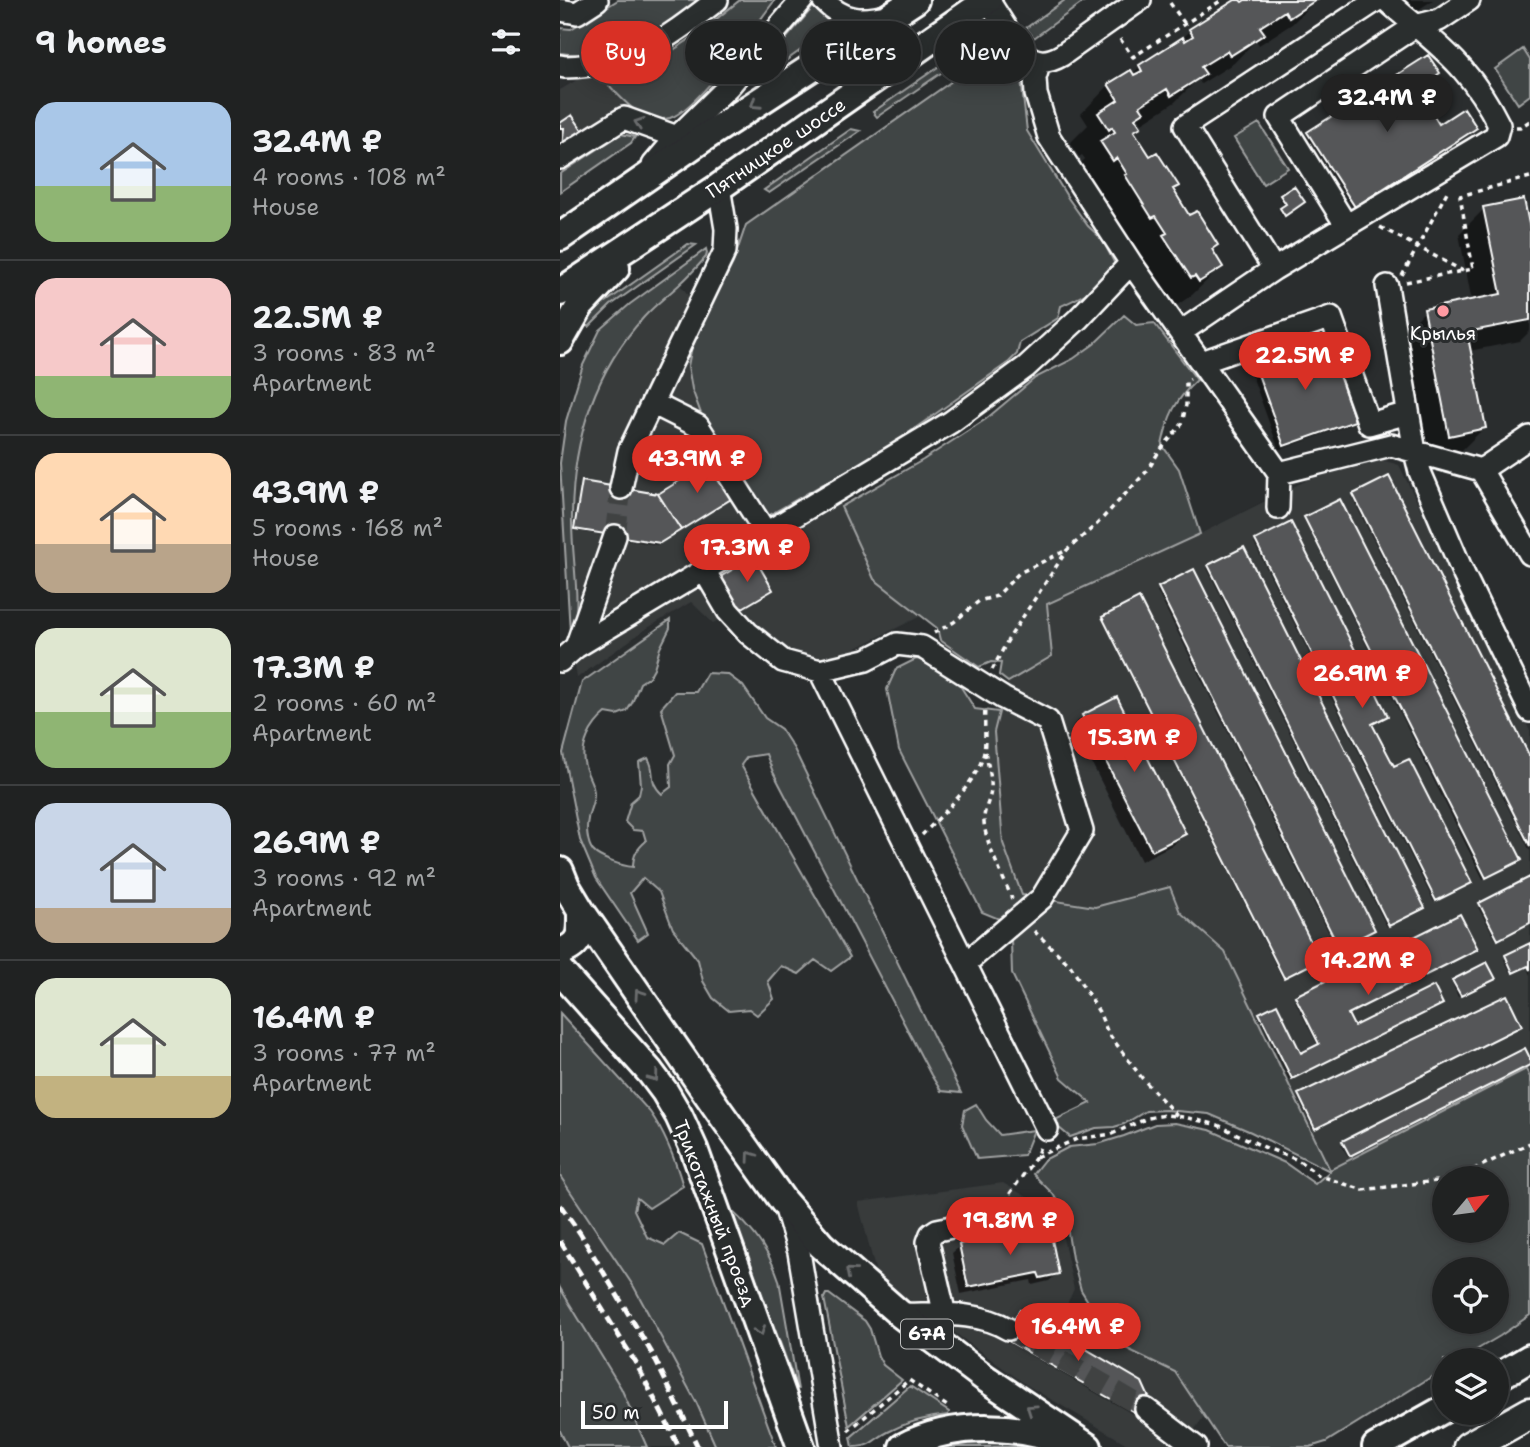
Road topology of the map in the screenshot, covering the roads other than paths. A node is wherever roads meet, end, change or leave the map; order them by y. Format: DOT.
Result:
graph roads {
  1 [pos="597,0"];
  2 [pos="717,0"];
  3 [pos="802,0"];
  4 [pos="823,0"];
  5 [pos="988,0"];
  6 [pos="1377,0"];
  7 [pos="1386,0"];
  8 [pos="1469,0"];
  9 [pos="1131,3"];
  10 [pos="906,7"];
  11 [pos="790,8"];
  12 [pos="560,10"];
  13 [pos="1415,26"];
  14 [pos="1040,61"];
  15 [pos="560,66"];
  16 [pos="705,137"];
  17 [pos="677,138"];
  18 [pos="560,158"];
  19 [pos="640,181"];
  20 [pos="719,187"];
  21 [pos="1346,226"];
  22 [pos="657,228"];
  23 [pos="560,237"];
  24 [pos="1131,262"];
  25 [pos="1274,269"];
  26 [pos="1387,286"];
  27 [pos="560,292"];
  28 [pos="1181,332"];
  29 [pos="560,341"];
  30 [pos="1203,364"];
  31 [pos="652,403"];
  32 [pos="1408,413"];
  33 [pos="1530,437"];
  34 [pos="1415,452"];
  35 [pos="1481,470"];
  36 [pos="1279,473"];
  37 [pos="621,488"];
  38 [pos="1278,508"];
  39 [pos="766,533"];
  40 [pos="615,536"];
  41 [pos="1528,546"];
  42 [pos="704,570"];
  43 [pos="576,647"];
  44 [pos="560,662"];
  45 [pos="820,671"];
  46 [pos="1530,711"];
  47 [pos="560,871"];
  48 [pos="581,911"];
  49 [pos="560,952"];
  50 [pos="965,962"];
  51 [pos="560,970"];
  52 [pos="719,1111"];
  53 [pos="1047,1129"];
  54 [pos="783,1201"];
  55 [pos="996,1218"];
  56 [pos="900,1314"];
  57 [pos="945,1315"];
  58 [pos="1009,1329"];
  59 [pos="1530,1358"];
  60 [pos="1509,1370"];
  61 [pos="1146,1409"];
  62 [pos="1530,1413"];
  63 [pos="1432,1416"];
  64 [pos="840,1439"];
  65 [pos="801,1447"];
  66 [pos="903,1447"];
  67 [pos="1074,1447"];
  68 [pos="1088,1447"];
  69 [pos="1196,1447"];
  70 [pos="1376,1447"];
  71 [pos="1469,1447"];
  1 -- 12 [label="street"];
  2 -- 15 [label="street"];
  3 -- 11 [label="street"];
  4 -- 10 [label="street"];
  5 -- 14 [label="street"];
  5 -- 20 [label="main road, Пятницкое шоссе"];
  6 -- 25 [label="street"];
  7 -- 13 [label="street"];
  8 -- 13 [label="street"];
  9 -- 14 [label="street"];
  10 -- 16 [label="main road, one-way"];
  11 -- 17 [label="street"];
  13 -- 21 [label="street"];
  13 -- 21 [label="street"];
  14 -- 24 [label="street"];
  16 -- 17 [label="street"];
  16 -- 19 [label="main road"];
  17 -- 18 [label="street, one-way"];
  17 -- 19 [label="street"];
  19 -- 23 [label="main road"];
  20 -- 22 [label="main road, Пятницкое шоссе"];
  20 -- 31 [label="street"];
  21 -- 25 [label="street"];
  22 -- 27 [label="main road, Пятницкое шоссе"];
  22 -- 29 [label="main road"];
  24 -- 28 [label="street"];
  24 -- 39 [label="street"];
  25 -- 28 [label="street"];
  26 -- 32 [label="street"];
  28 -- 30 [label="street"];
  30 -- 32 [label="street"];
  30 -- 36 [label="street"];
  31 -- 37 [label="street"];
  31 -- 39 [label="street"];
  32 -- 34 [label="street"];
  33 -- 35 [label="street"];
  34 -- 35 [label="street"];
  34 -- 36 [label="street"];
  34 -- 46 [label="street"];
  35 -- 41 [label="street"];
  36 -- 38 [label="street"];
  39 -- 42 [label="street"];
  40 -- 43 [label="street"];
  42 -- 43 [label="street"];
  42 -- 45 [label="street"];
  43 -- 44 [label="street"];
  45 -- 50 [label="street"];
  45 -- 50 [label="street"];
  47 -- 48 [label="main road"];
  48 -- 49 [label="main road"];
  52 -- 48 [label="main road, one-way"];
  50 -- 53 [label="street"];
  51 -- 52 [label="main road"];
  51 -- 65 [label="main road, Трикотажный проезд, one-way"];
  54 -- 52 [label="main road, 67A, one-way"];
  56 -- 54 [label="main road, 67A, one-way"];
  54 -- 64 [label="street"];
  55 -- 57 [label="street"];
  56 -- 57 [label="street"];
  68 -- 56 [label="main road, 67A, one-way"];
  57 -- 58 [label="street"];
  59 -- 60 [label="main road"];
  61 -- 69 [label="street"];
  62 -- 71 [label="highway"];
  63 -- 70 [label="main road"];
  66 -- 67 [label="main road"];
}
